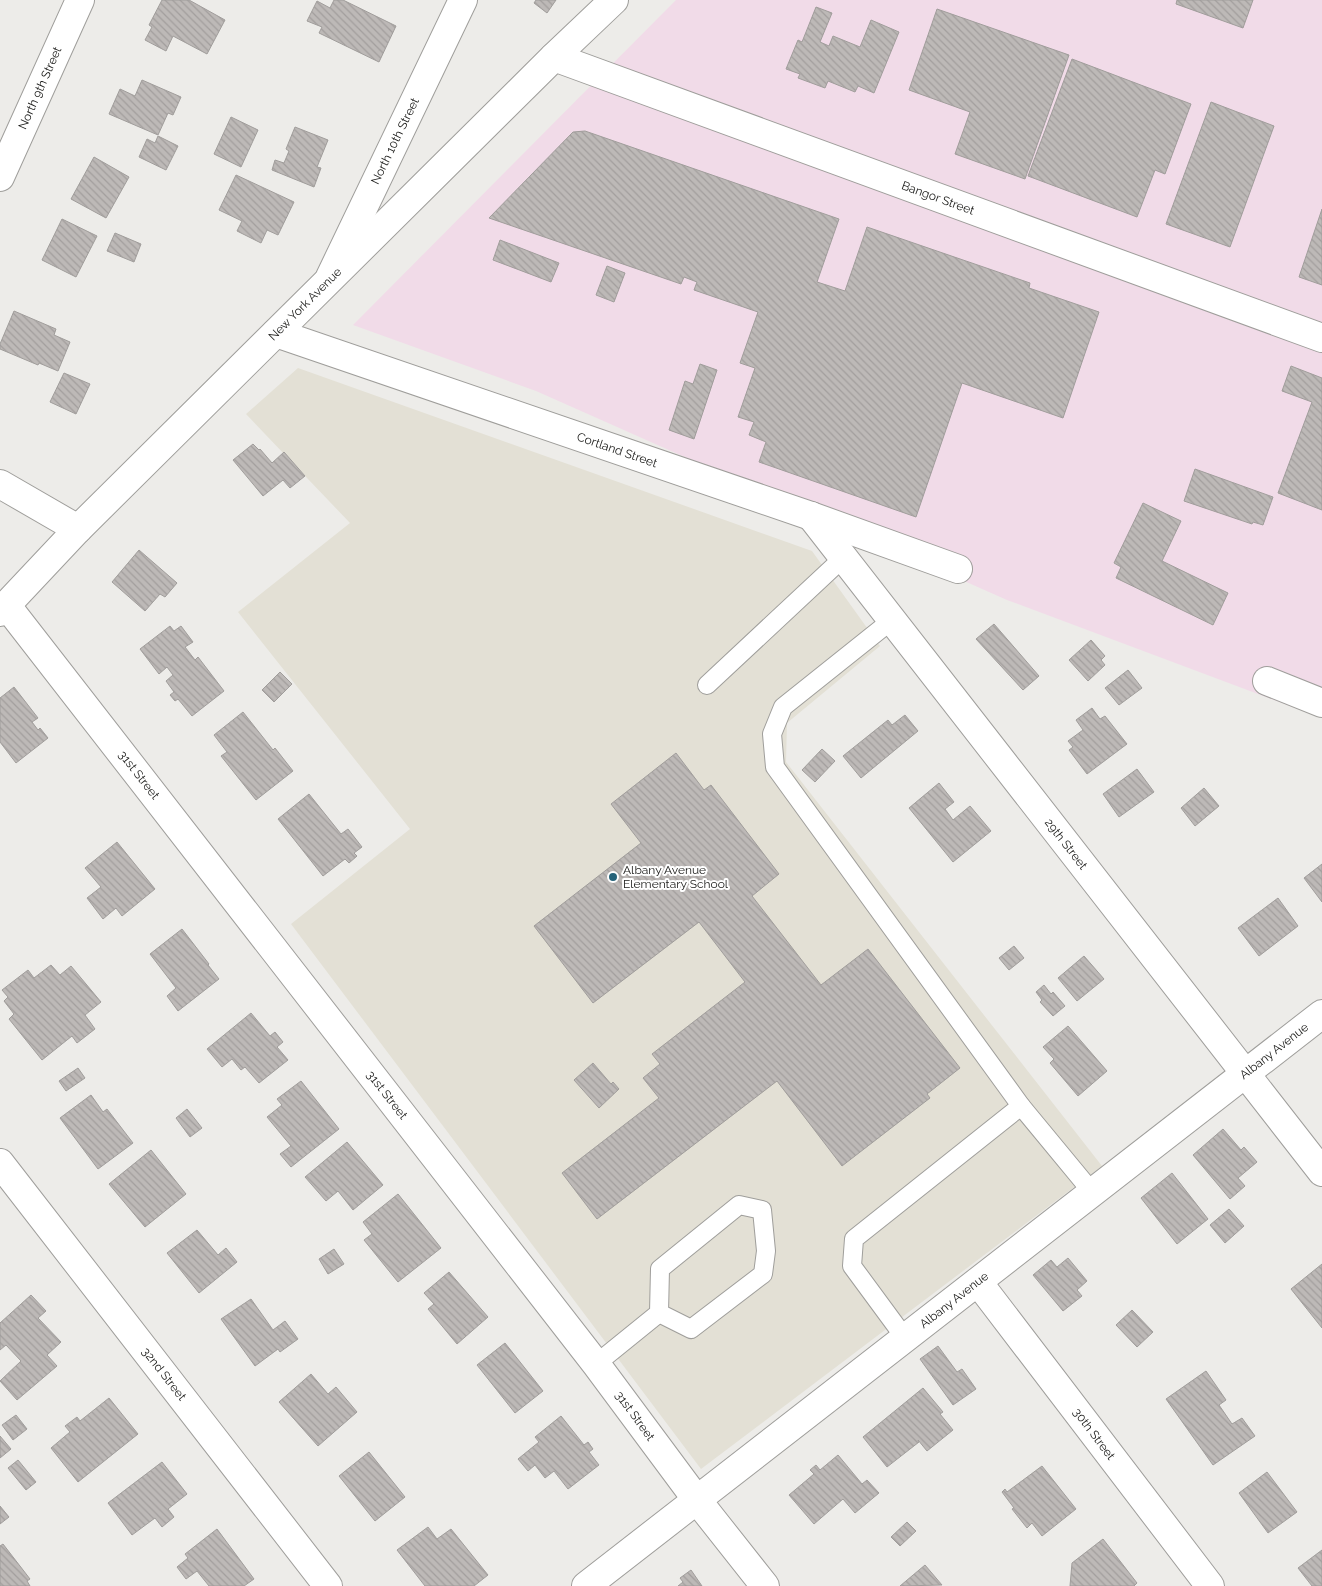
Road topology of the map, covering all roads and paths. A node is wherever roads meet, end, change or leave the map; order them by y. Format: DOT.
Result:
graph roads {
  1 [pos="80,0"];
  2 [pos="463,0"];
  3 [pos="614,0"];
  4 [pos="554,57"];
  5 [pos="0,177"];
  6 [pos="327,283"];
  7 [pos="276,333"];
  8 [pos="1322,338"];
  9 [pos="0,484"];
  10 [pos="811,516"];
  11 [pos="78,529"];
  12 [pos="843,558"];
  13 [pos="958,568"];
  14 [pos="3,609"];
  15 [pos="892,620"];
  16 [pos="1267,681"];
  17 [pos="707,685"];
  18 [pos="1322,703"];
  19 [pos="1322,1014"];
  20 [pos="1246,1073"];
  21 [pos="1021,1106"];
  22 [pos="0,1163"];
  23 [pos="1322,1172"];
  24 [pos="1092,1192"];
  25 [pos="978,1282"];
  26 [pos="659,1313"];
  27 [pos="905,1338"];
  28 [pos="596,1364"];
  29 [pos="697,1500"];
  30 [pos="328,1586"];
  31 [pos="586,1586"];
  32 [pos="765,1586"];
  33 [pos="1210,1586"];
  1 -- 5 [label="street, North 9th Street"];
  2 -- 6 [label="street, North 10th Street"];
  3 -- 4 [label="street, New York Avenue"];
  4 -- 6 [label="street, New York Avenue"];
  4 -- 8 [label="street, Bangor Street"];
  6 -- 7 [label="street, New York Avenue"];
  7 -- 10 [label="street, Cortland Street"];
  7 -- 11 [label="street, New York Avenue"];
  9 -- 11 [label="street"];
  10 -- 12 [label="street, 29th Street"];
  10 -- 13 [label="street, Cortland Street"];
  11 -- 14 [label="street, New York Avenue"];
  12 -- 15 [label="street, 29th Street"];
  12 -- 17 [label="lane"];
  14 -- 28 [label="street, 31st Street"];
  15 -- 20 [label="street, 29th Street"];
  15 -- 21 [label="lane"];
  16 -- 18 [label="street"];
  19 -- 20 [label="street, Albany Avenue"];
  20 -- 23 [label="street, 29th Street"];
  20 -- 24 [label="street, Albany Avenue"];
  21 -- 24 [label="lane"];
  21 -- 27 [label="lane"];
  22 -- 30 [label="street, 32nd Street"];
  24 -- 25 [label="street, Albany Avenue"];
  25 -- 27 [label="street, Albany Avenue"];
  25 -- 33 [label="street, 30th Street"];
  26 -- 26 [label="lane"];
  26 -- 28 [label="lane"];
  27 -- 29 [label="street, Albany Avenue"];
  28 -- 29 [label="street, 31st Street"];
  29 -- 31 [label="street, Albany Avenue"];
  29 -- 32 [label="street, 31st Street"];
}
